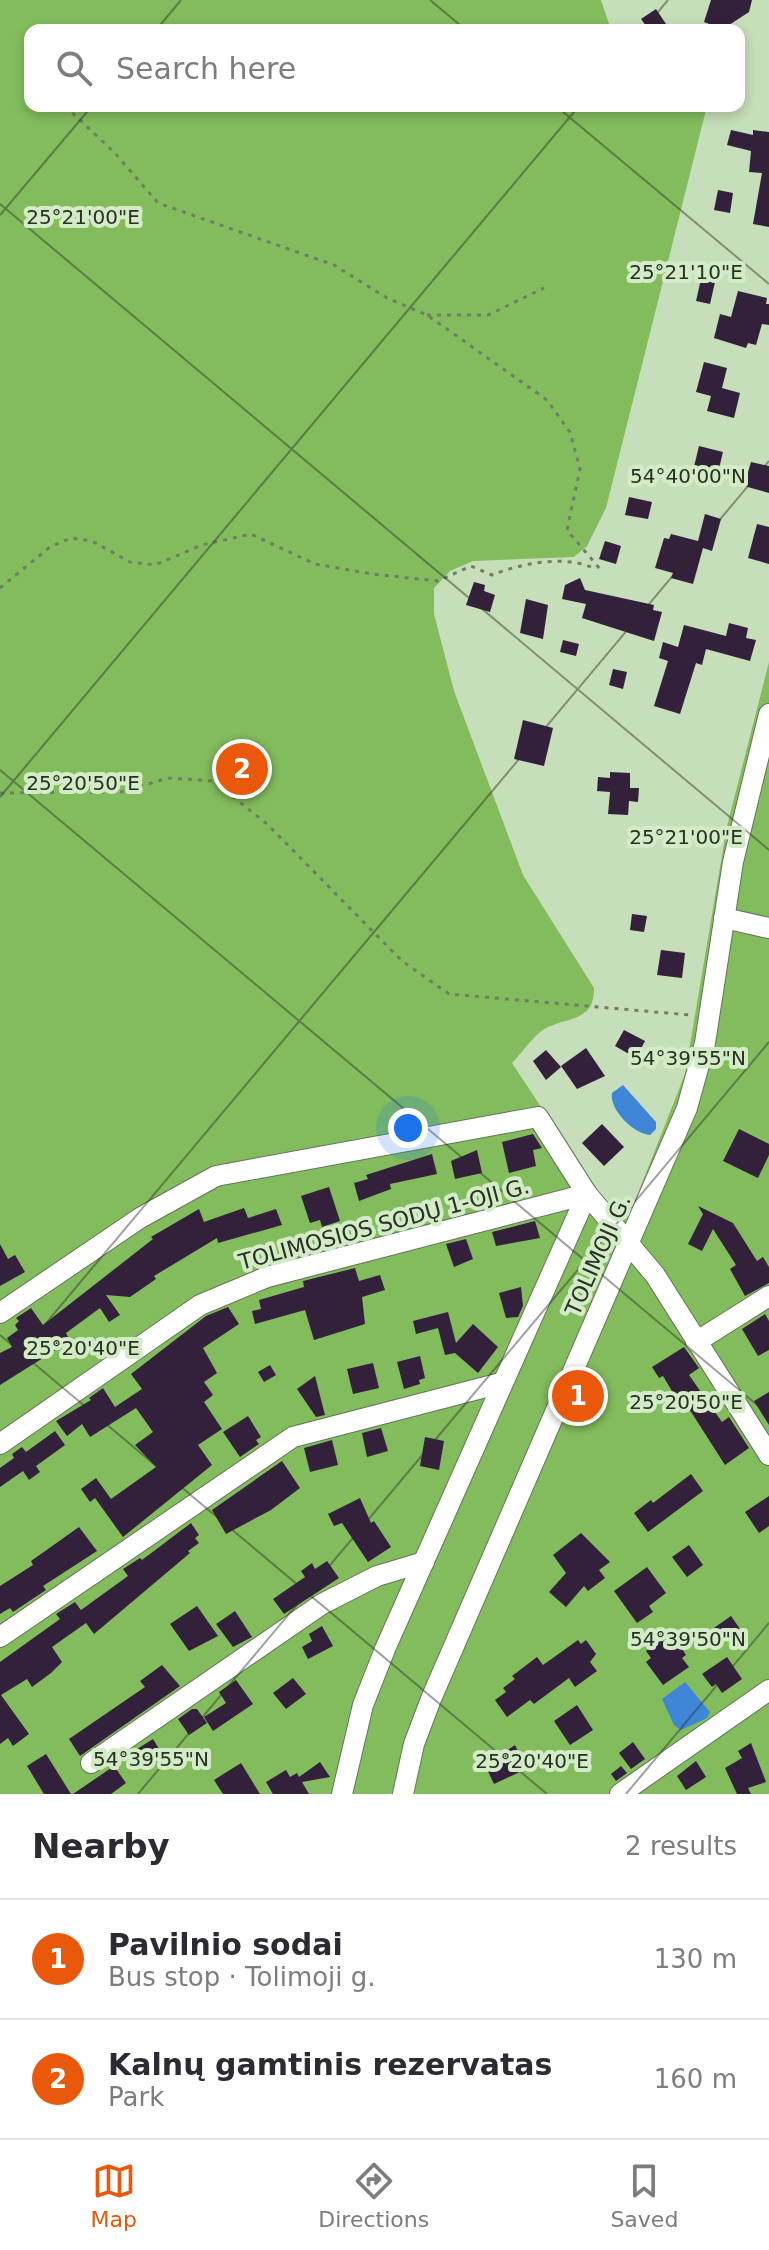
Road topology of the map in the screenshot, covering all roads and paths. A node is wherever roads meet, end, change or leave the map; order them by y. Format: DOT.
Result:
graph roads {
  1 [pos="71,112"];
  2 [pos="544,288"];
  3 [pos="427,315"];
  4 [pos="591,567"];
  5 [pos="600,569"];
  6 [pos="0,588"];
  7 [pos="769,714"];
  8 [pos="0,793"];
  9 [pos="724,918"];
  10 [pos="769,928"];
  11 [pos="709,1017"];
  12 [pos="587,1194"];
  13 [pos="631,1244"];
  14 [pos="769,1296"];
  15 [pos="0,1313"];
  16 [pos="696,1342"];
  17 [pos="501,1383"];
  18 [pos="0,1444"];
  19 [pos="769,1455"];
  20 [pos="424,1562"];
  21 [pos="0,1637"];
  22 [pos="769,1690"];
  23 [pos="91,1763"];
  24 [pos="342,1794"];
  25 [pos="403,1794"];
  26 [pos="620,1794"];
  1 -- 3 [label="path"];
  2 -- 3 [label="path"];
  3 -- 5 [label="path"];
  4 -- 6 [label="path"];
  7 -- 9 [label="street, TOLIMOJI G."];
  8 -- 11 [label="path"];
  9 -- 10 [label="street"];
  9 -- 11 [label="street, TOLIMOJI G."];
  11 -- 13 [label="street, TOLIMOJI G."];
  12 -- 13 [label="street"];
  12 -- 15 [label="street"];
  12 -- 17 [label="street"];
  12 -- 18 [label="street, TOLIMOSIOS SODŲ 1-OJI G."];
  13 -- 16 [label="street"];
  13 -- 25 [label="street, TOLIMOJI G."];
  14 -- 16 [label="street"];
  16 -- 19 [label="street"];
  17 -- 20 [label="street"];
  17 -- 21 [label="street"];
  20 -- 23 [label="street"];
  20 -- 24 [label="street"];
  22 -- 26 [label="street"];
}
